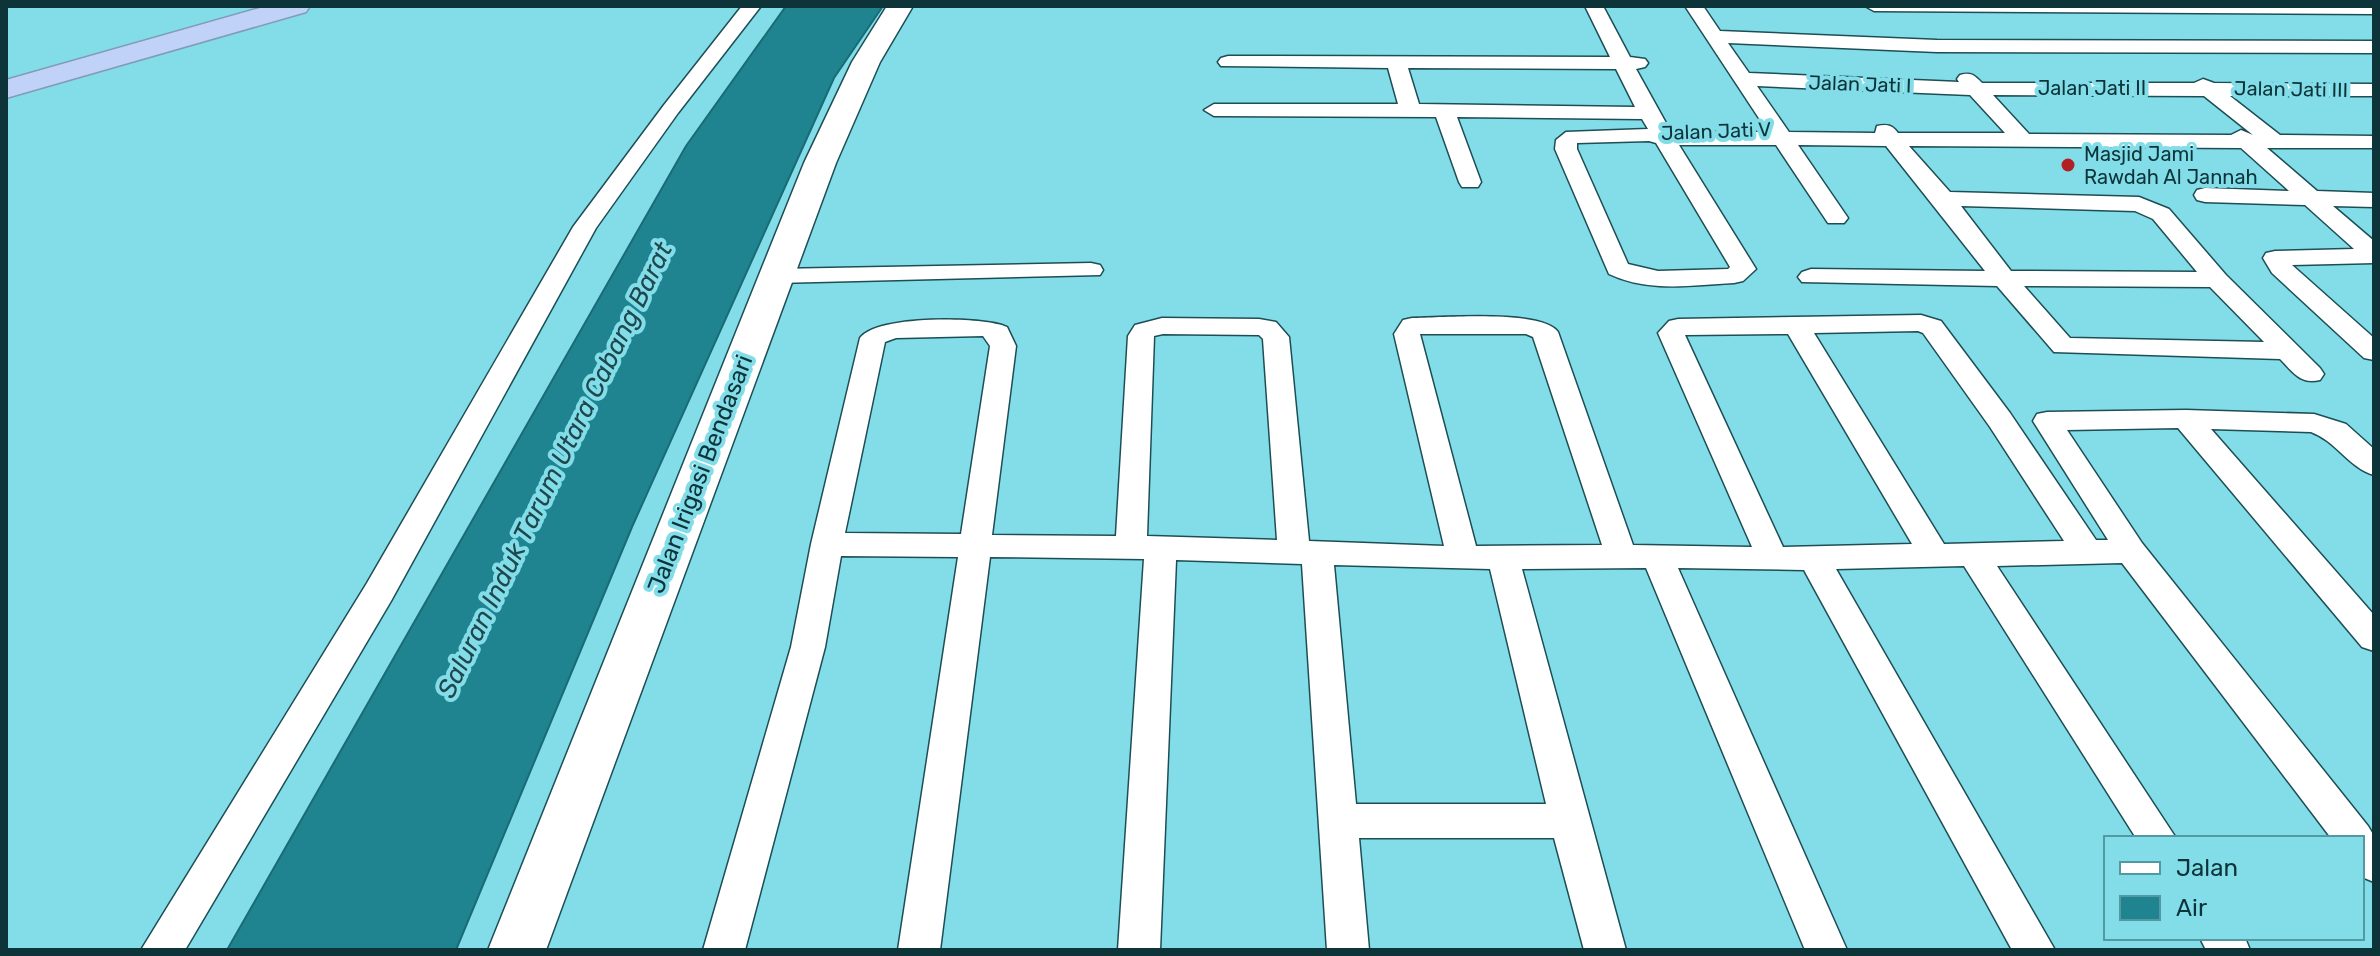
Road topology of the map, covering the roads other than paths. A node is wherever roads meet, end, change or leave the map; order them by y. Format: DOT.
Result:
graph roads {
  1 [pos="263,6"];
  2 [pos="297,6"];
  3 [pos="752,6"];
  4 [pos="900,6"];
  5 [pos="1594,6"];
  6 [pos="1609,6"];
  7 [pos="1694,6"];
  8 [pos="1874,6"];
  9 [pos="1903,6"];
  10 [pos="2282,6"];
  11 [pos="2026,7"];
  12 [pos="2194,7"];
  13 [pos="2323,8"];
  14 [pos="2374,8"];
  15 [pos="2110,9"];
  16 [pos="1718,37"];
  17 [pos="2374,45"];
  18 [pos="1937,46"];
  19 [pos="2158,48"];
  20 [pos="1228,62"];
  21 [pos="1396,62"];
  22 [pos="1632,63"];
  23 [pos="6,78"];
  24 [pos="1745,79"];
  25 [pos="2208,88"];
  26 [pos="6,89"];
  27 [pos="1976,89"];
  28 [pos="2374,90"];
  29 [pos="1214,110"];
  30 [pos="1410,110"];
  31 [pos="1444,111"];
  32 [pos="1661,129"];
  33 [pos="2374,132"];
  34 [pos="1778,134"];
  35 [pos="1888,136"];
  36 [pos="2020,136"];
  37 [pos="2256,137"];
  38 [pos="2374,142"];
  39 [pos="1470,182"];
  40 [pos="2205,195"];
  41 [pos="2311,198"];
  42 [pos="1943,199"];
  43 [pos="2374,200"];
  44 [pos="1836,218"];
  45 [pos="2374,255"];
  46 [pos="1091,270"];
  47 [pos="776,276"];
  48 [pos="2002,276"];
  49 [pos="1811,277"];
  50 [pos="2217,280"];
  51 [pos="1796,326"];
  52 [pos="2286,351"];
  53 [pos="2374,352"];
  54 [pos="2310,374"];
  55 [pos="2186,419"];
  56 [pos="2000,420"];
  57 [pos="2047,421"];
  58 [pos="2374,465"];
  59 [pos="827,544"];
  60 [pos="977,547"];
  61 [pos="1146,548"];
  62 [pos="2086,550"];
  63 [pos="2131,551"];
  64 [pos="1306,552"];
  65 [pos="1974,556"];
  66 [pos="1503,557"];
  67 [pos="1640,557"];
  68 [pos="1936,557"];
  69 [pos="1463,558"];
  70 [pos="1813,558"];
  71 [pos="1773,559"];
  72 [pos="2374,638"];
  73 [pos="1340,821"];
  74 [pos="1569,821"];
  75 [pos="2156,836"];
  76 [pos="2352,836"];
  77 [pos="162,950"];
  78 [pos="517,950"];
  79 [pos="724,950"];
  80 [pos="919,950"];
  81 [pos="1139,950"];
  82 [pos="1348,950"];
  83 [pos="1605,950"];
  84 [pos="1826,950"];
  85 [pos="2034,950"];
  1 -- 23 [label="highway"];
  2 -- 26 [label="highway"];
  3 -- 77 [label="street"];
  4 -- 47 [label="street, Jalan Irigasi Bendasari"];
  5 -- 22 [label="street"];
  6 -- 22 [label="street"];
  7 -- 16 [label="street"];
  8 -- 9 [label="street"];
  9 -- 11 [label="street"];
  9 -- 18 [label="street"];
  10 -- 12 [label="street"];
  10 -- 13 [label="street"];
  11 -- 15 [label="street"];
  12 -- 15 [label="street"];
  13 -- 14 [label="street"];
  13 -- 17 [label="street"];
  15 -- 19 [label="street"];
  16 -- 18 [label="street"];
  16 -- 24 [label="street"];
  17 -- 19 [label="street"];
  18 -- 19 [label="street"];
  18 -- 27 [label="street"];
  19 -- 25 [label="street"];
  20 -- 21 [label="street"];
  21 -- 22 [label="street"];
  21 -- 30 [label="street"];
  22 -- 32 [label="street"];
  22 -- 32 [label="street"];
  24 -- 27 [label="street, Jalan Jati I"];
  24 -- 34 [label="street"];
  25 -- 27 [label="street, Jalan Jati II"];
  25 -- 28 [label="street, Jalan Jati III"];
  25 -- 37 [label="street"];
  27 -- 36 [label="street"];
  29 -- 30 [label="street"];
  30 -- 31 [label="street"];
  31 -- 32 [label="street"];
  31 -- 39 [label="street"];
  32 -- 32 [label="street"];
  32 -- 34 [label="street, Jalan Jati V"];
  33 -- 37 [label="street"];
  34 -- 35 [label="street, Jalan Jati V"];
  34 -- 44 [label="street"];
  35 -- 36 [label="street, Jalan Jati V"];
  35 -- 42 [label="street"];
  36 -- 37 [label="street, Jalan Jati V"];
  37 -- 38 [label="street"];
  37 -- 41 [label="street"];
  40 -- 41 [label="street"];
  41 -- 43 [label="street"];
  41 -- 45 [label="street"];
  42 -- 48 [label="street"];
  42 -- 50 [label="street"];
  45 -- 53 [label="street"];
  46 -- 47 [label="street"];
  47 -- 78 [label="street, Jalan Irigasi Bendasari"];
  48 -- 49 [label="street"];
  48 -- 50 [label="street"];
  48 -- 52 [label="street"];
  50 -- 52 [label="street"];
  51 -- 56 [label="street"];
  51 -- 68 [label="street"];
  51 -- 71 [label="street"];
  52 -- 54 [label="street"];
  55 -- 57 [label="street"];
  55 -- 58 [label="street"];
  55 -- 72 [label="street"];
  56 -- 57 [label="street"];
  56 -- 62 [label="street"];
  57 -- 63 [label="street"];
  59 -- 60 [label="street"];
  59 -- 60 [label="street"];
  59 -- 79 [label="street"];
  60 -- 61 [label="street"];
  60 -- 80 [label="street"];
  61 -- 64 [label="street"];
  61 -- 64 [label="street"];
  61 -- 81 [label="street"];
  62 -- 63 [label="street"];
  62 -- 65 [label="street"];
  63 -- 76 [label="street"];
  64 -- 69 [label="street"];
  64 -- 73 [label="street"];
  65 -- 68 [label="street"];
  65 -- 75 [label="street"];
  66 -- 67 [label="street"];
  66 -- 69 [label="street"];
  66 -- 74 [label="street"];
  67 -- 69 [label="street"];
  67 -- 71 [label="street"];
  67 -- 84 [label="street"];
  68 -- 70 [label="street"];
  70 -- 71 [label="street"];
  70 -- 85 [label="street"];
  73 -- 74 [label="street"];
  73 -- 82 [label="street"];
  74 -- 83 [label="street"];
}
